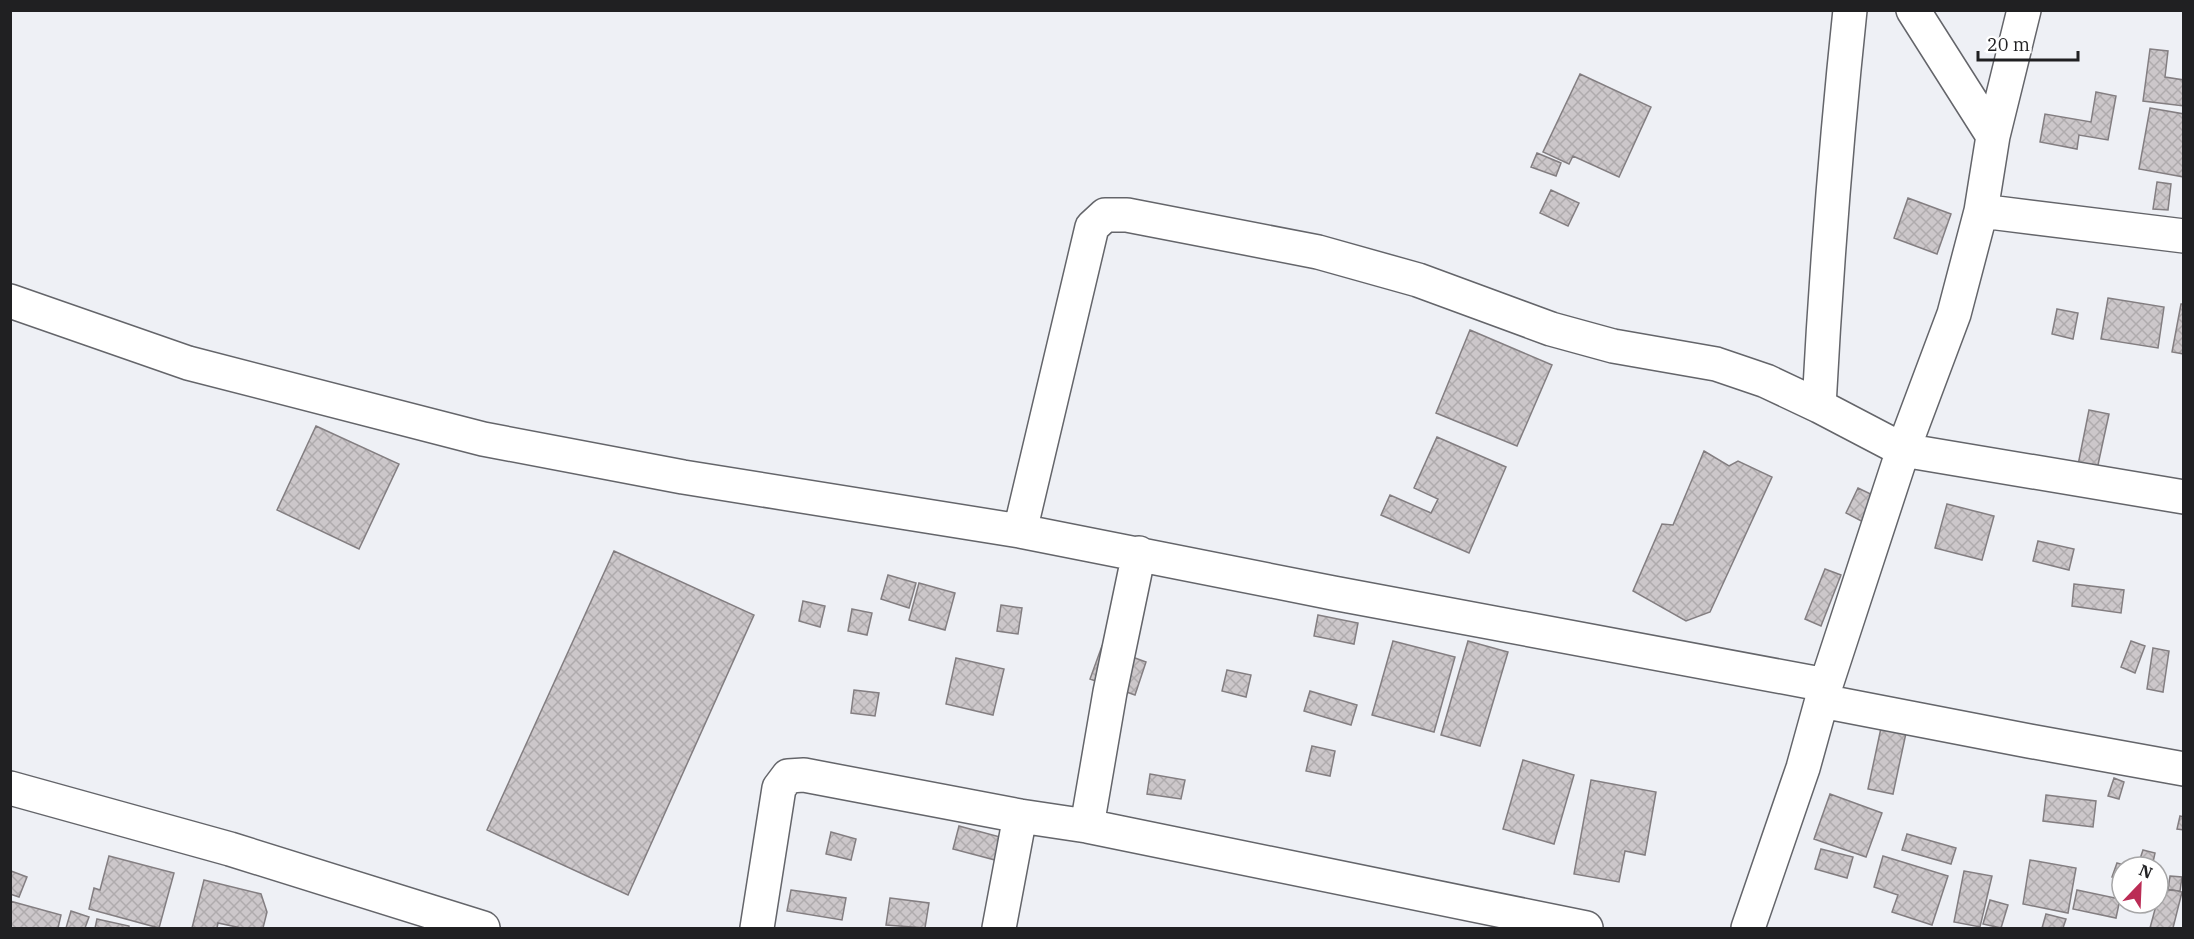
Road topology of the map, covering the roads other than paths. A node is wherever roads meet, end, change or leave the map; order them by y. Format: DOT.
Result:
graph roads {
  1 [pos="1850,10"];
  2 [pos="1912,10"];
  3 [pos="2024,10"];
  4 [pos="1993,136"];
  5 [pos="1981,211"];
  6 [pos="2184,236"];
  7 [pos="10,301"];
  8 [pos="1819,406"];
  9 [pos="1903,450"];
  10 [pos="2184,497"];
  11 [pos="1020,531"];
  12 [pos="1140,553"];
  13 [pos="1824,693"];
  14 [pos="2184,769"];
  15 [pos="10,788"];
  16 [pos="1020,816"];
  17 [pos="1087,826"];
  18 [pos="483,928"];
  19 [pos="757,928"];
  20 [pos="999,928"];
  21 [pos="1586,928"];
  22 [pos="1748,928"];
  1 -- 8 [label="street"];
  2 -- 4 [label="street"];
  3 -- 4 [label="street"];
  4 -- 5 [label="street"];
  5 -- 6 [label="street"];
  5 -- 9 [label="street"];
  7 -- 11 [label="street"];
  8 -- 9 [label="street"];
  8 -- 11 [label="street"];
  9 -- 10 [label="street"];
  9 -- 13 [label="street"];
  11 -- 12 [label="street"];
  12 -- 13 [label="street"];
  12 -- 17 [label="street"];
  13 -- 14 [label="street"];
  13 -- 22 [label="street"];
  15 -- 18 [label="street"];
  16 -- 17 [label="street"];
  16 -- 19 [label="street"];
  16 -- 20 [label="street"];
  17 -- 21 [label="street"];
}
